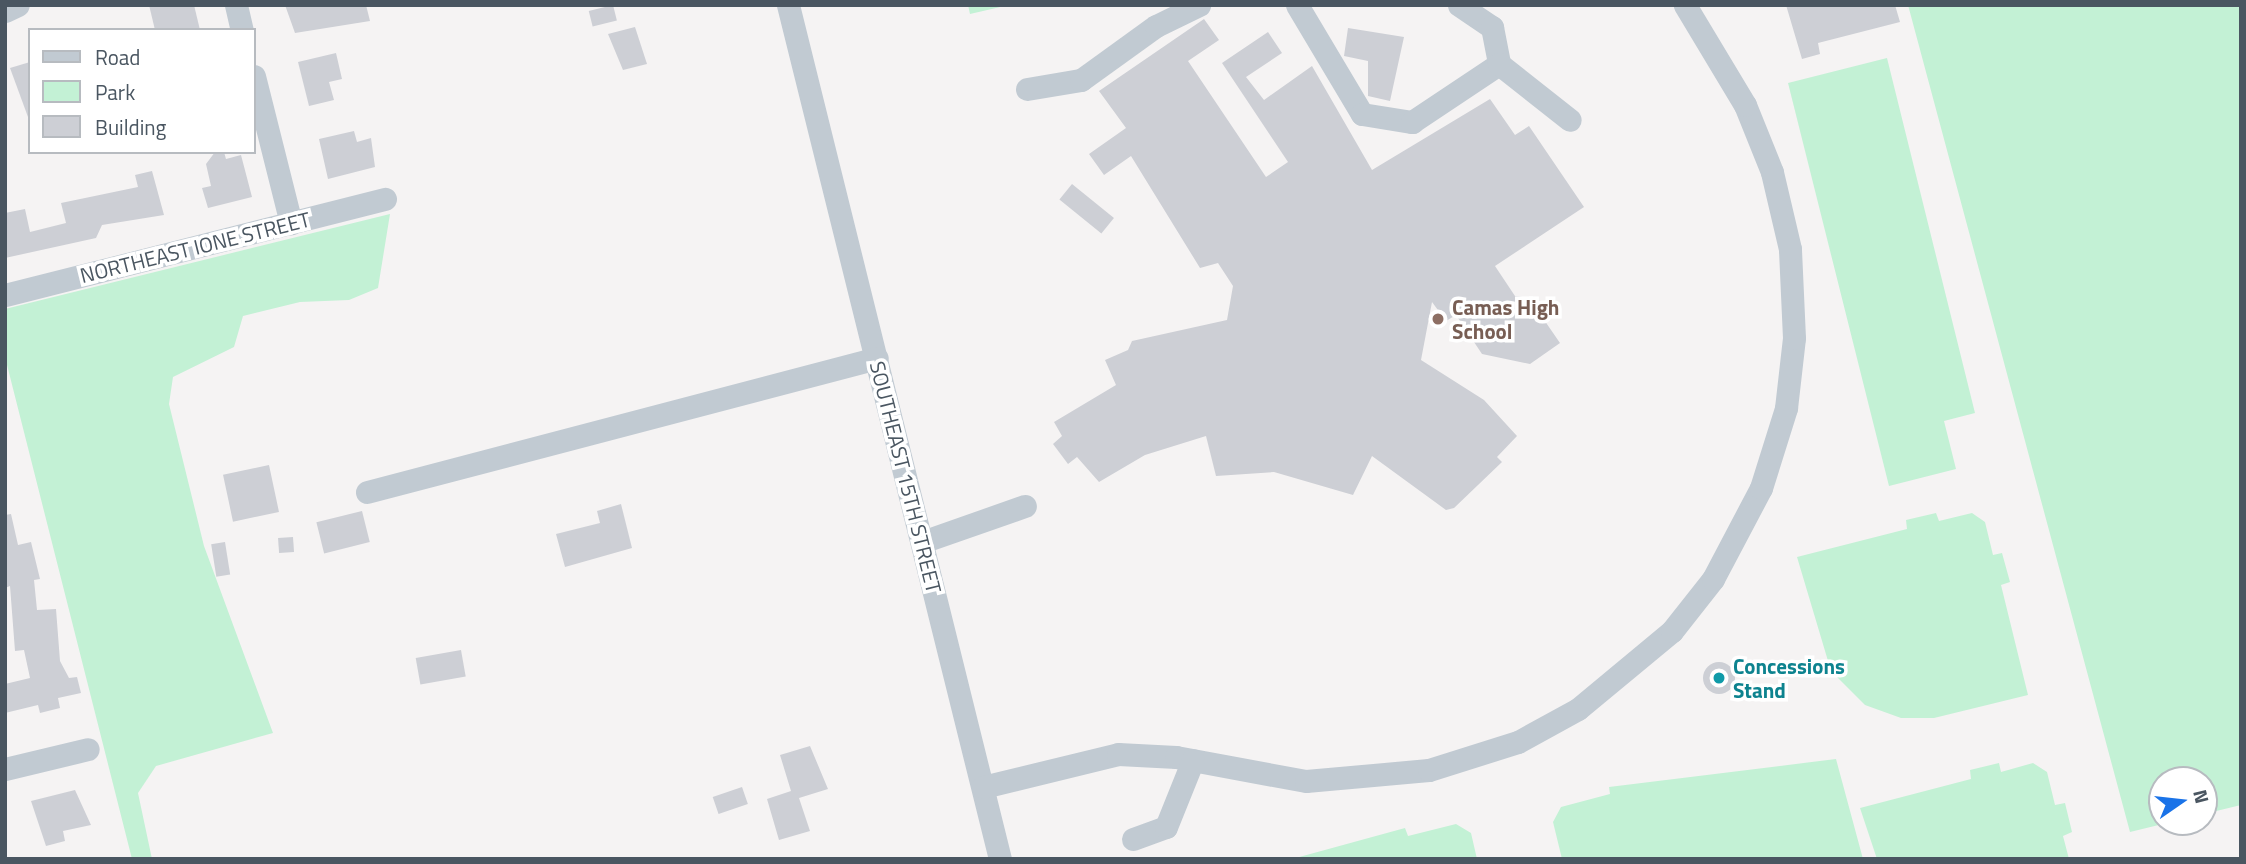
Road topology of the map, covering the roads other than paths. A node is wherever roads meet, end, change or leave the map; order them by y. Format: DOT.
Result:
graph roads {
  1 [pos="18,5"];
  2 [pos="236,5"];
  3 [pos="788,5"];
  4 [pos="1199,5"];
  5 [pos="1297,5"];
  6 [pos="1459,5"];
  7 [pos="1685,5"];
  8 [pos="5,11"];
  9 [pos="242,28"];
  10 [pos="1499,64"];
  11 [pos="256,84"];
  12 [pos="1027,89"];
  13 [pos="1570,120"];
  14 [pos="385,199"];
  15 [pos="291,222"];
  16 [pos="5,295"];
  17 [pos="877,358"];
  18 [pos="367,492"];
  19 [pos="1025,506"];
  20 [pos="922,542"];
  21 [pos="88,749"];
  22 [pos="1193,760"];
  23 [pos="5,769"];
  24 [pos="982,787"];
  25 [pos="1133,839"];
  26 [pos="1000,859"];
  1 -- 8 [label="street"];
  2 -- 9 [label="street"];
  3 -- 17 [label="street, SOUTHEAST 15TH STREET"];
  4 -- 12 [label="street"];
  5 -- 10 [label="street"];
  6 -- 10 [label="street"];
  7 -- 22 [label="street"];
  10 -- 13 [label="street"];
  11 -- 15 [label="street"];
  14 -- 15 [label="street, NORTHEAST IONE STREET"];
  15 -- 16 [label="street, NORTHEAST IONE STREET"];
  17 -- 18 [label="street"];
  17 -- 20 [label="street, SOUTHEAST 15TH STREET"];
  19 -- 20 [label="street"];
  20 -- 24 [label="street, SOUTHEAST 15TH STREET"];
  21 -- 23 [label="street"];
  22 -- 24 [label="street"];
  22 -- 25 [label="street"];
  24 -- 26 [label="street, SOUTHEAST 15TH STREET"];
}
